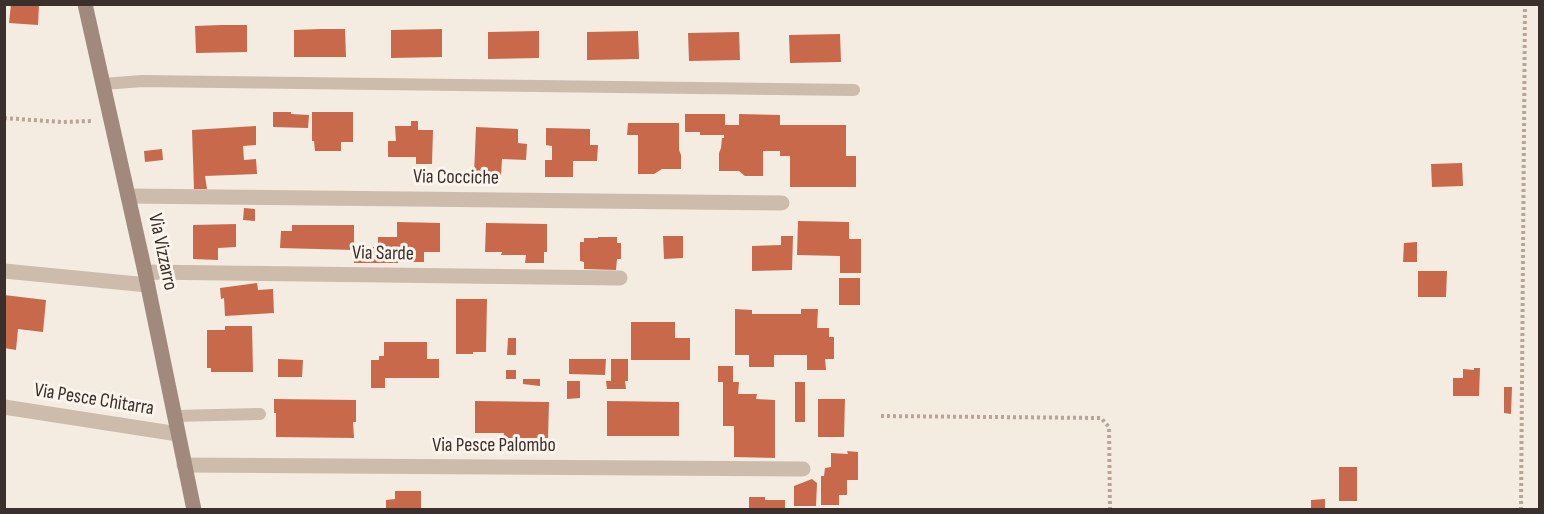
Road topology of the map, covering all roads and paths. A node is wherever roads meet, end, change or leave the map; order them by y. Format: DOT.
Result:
graph roads {
  1 [pos="85,4"];
  2 [pos="1525,4"];
  3 [pos="103,84"];
  4 [pos="854,90"];
  5 [pos="4,117"];
  6 [pos="111,121"];
  7 [pos="128,196"];
  8 [pos="782,203"];
  9 [pos="4,271"];
  10 [pos="146,278"];
  11 [pos="620,279"];
  12 [pos="4,407"];
  13 [pos="260,414"];
  14 [pos="174,416"];
  15 [pos="881,416"];
  16 [pos="178,434"];
  17 [pos="184,465"];
  18 [pos="803,469"];
  19 [pos="194,510"];
  20 [pos="1110,510"];
  21 [pos="1521,510"];
  1 -- 3 [label="street, Via Vizzarro"];
  2 -- 21 [label="path"];
  3 -- 4 [label="lane"];
  3 -- 6 [label="street, Via Vizzarro"];
  5 -- 6 [label="path"];
  6 -- 7 [label="street, Via Vizzarro"];
  7 -- 8 [label="street, Via Cocciche"];
  7 -- 10 [label="street, Via Vizzarro"];
  9 -- 10 [label="street, Via Sarde"];
  10 -- 11 [label="street, Via Sarde"];
  10 -- 14 [label="street, Via Vizzarro"];
  12 -- 16 [label="street, Via Pesce Chitarra"];
  13 -- 14 [label="lane"];
  14 -- 16 [label="street, Via Vizzarro"];
  15 -- 20 [label="path"];
  16 -- 17 [label="street, Via Vizzarro"];
  17 -- 18 [label="street, Via Pesce Palombo"];
  17 -- 19 [label="street, Via Vizzarro"];
}
